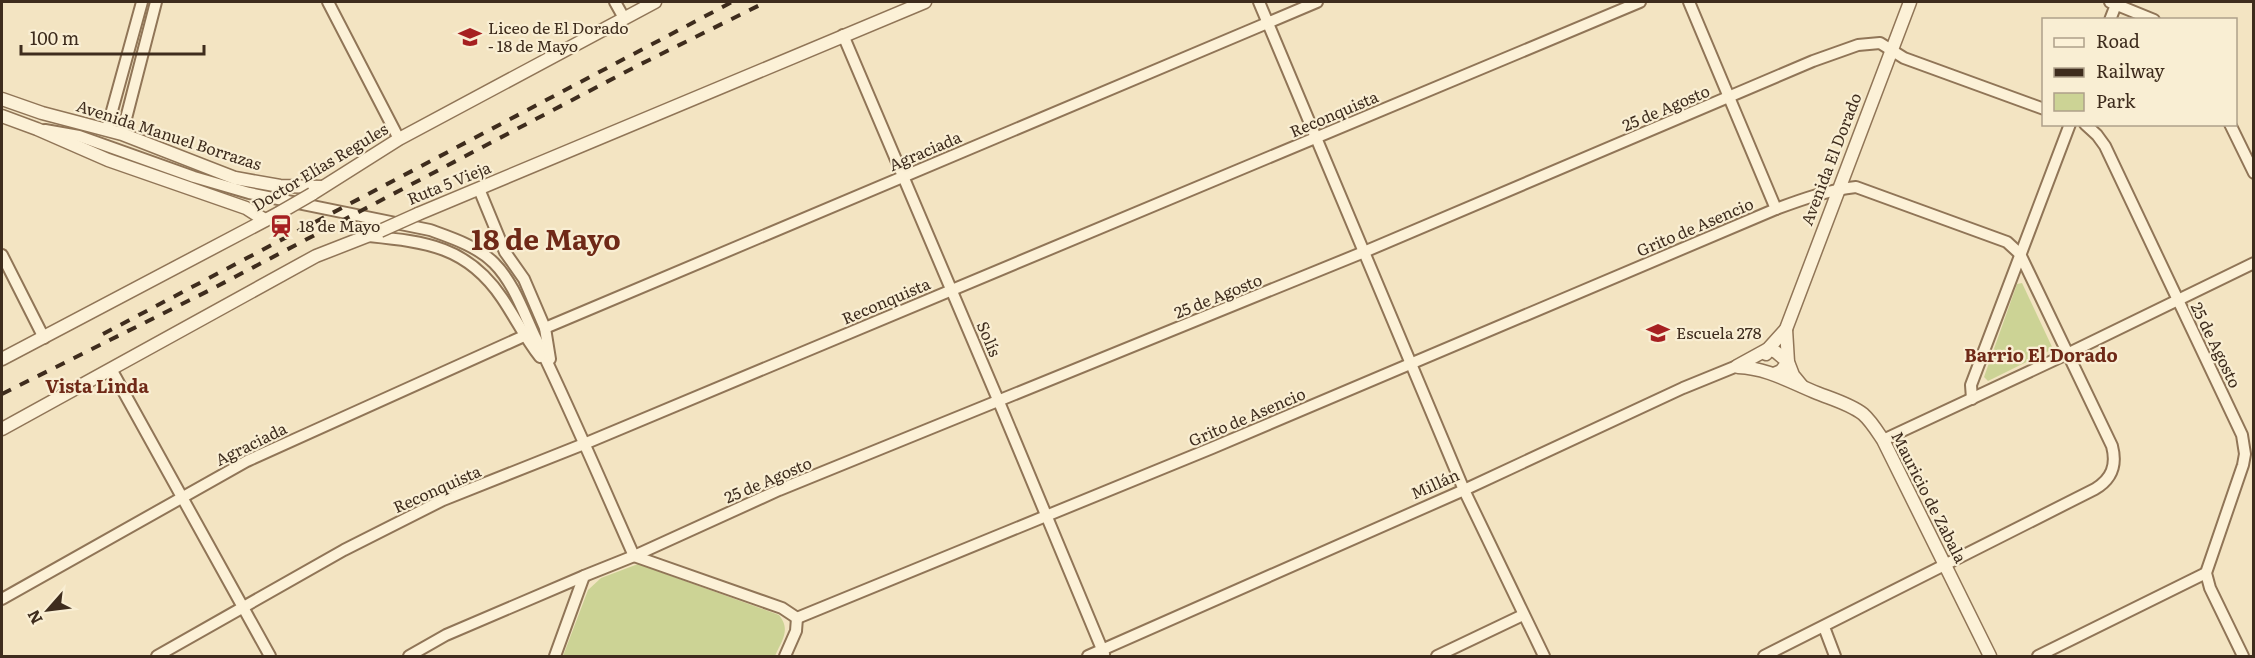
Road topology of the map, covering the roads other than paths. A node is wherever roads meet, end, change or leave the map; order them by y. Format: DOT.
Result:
graph roads {
  1 [pos="141,2"];
  2 [pos="156,2"];
  3 [pos="328,2"];
  4 [pos="615,2"];
  5 [pos="655,2"];
  6 [pos="924,2"];
  7 [pos="1259,2"];
  8 [pos="1317,2"];
  9 [pos="1640,2"];
  10 [pos="1689,2"];
  11 [pos="1910,2"];
  12 [pos="2114,2"];
  13 [pos="624,18"];
  14 [pos="2110,18"];
  15 [pos="2150,18"];
  16 [pos="1268,22"];
  17 [pos="843,35"];
  18 [pos="1891,50"];
  19 [pos="1729,98"];
  20 [pos="2,99"];
  21 [pos="2042,109"];
  22 [pos="42,113"];
  23 [pos="2,116"];
  24 [pos="2069,126"];
  25 [pos="2087,126"];
  26 [pos="2231,126"];
  27 [pos="37,129"];
  28 [pos="107,129"];
  29 [pos="122,134"];
  30 [pos="79,136"];
  31 [pos="1315,138"];
  32 [pos="399,139"];
  33 [pos="2253,172"];
  34 [pos="904,177"];
  35 [pos="479,189"];
  36 [pos="1837,189"];
  37 [pos="317,190"];
  38 [pos="1776,208"];
  39 [pos="265,220"];
  40 [pos="368,236"];
  41 [pos="1364,252"];
  42 [pos="2020,254"];
  43 [pos="2,255"];
  44 [pos="2253,263"];
  45 [pos="952,290"];
  46 [pos="2177,301"];
  47 [pos="545,328"];
  48 [pos="1786,329"];
  49 [pos="524,336"];
  50 [pos="44,338"];
  51 [pos="1768,350"];
  52 [pos="2067,354"];
  53 [pos="2,359"];
  54 [pos="1788,362"];
  55 [pos="1410,364"];
  56 [pos="1737,366"];
  57 [pos="111,369"];
  58 [pos="1770,373"];
  59 [pos="553,374"];
  60 [pos="1803,387"];
  61 [pos="1972,399"];
  62 [pos="999,402"];
  63 [pos="2,429"];
  64 [pos="1883,440"];
  65 [pos="584,444"];
  66 [pos="1464,490"];
  67 [pos="181,498"];
  68 [pos="1047,516"];
  69 [pos="634,556"];
  70 [pos="1945,566"];
  71 [pos="2206,573"];
  72 [pos="584,576"];
  73 [pos="2,599"];
  74 [pos="243,608"];
  75 [pos="1523,615"];
  76 [pos="797,618"];
  77 [pos="1824,627"];
  78 [pos="1104,653"];
  79 [pos="157,657"];
  80 [pos="270,657"];
  81 [pos="408,657"];
  82 [pos="555,657"];
  83 [pos="785,657"];
  84 [pos="1088,657"];
  85 [pos="1437,657"];
  86 [pos="1544,657"];
  87 [pos="1764,657"];
  88 [pos="1835,657"];
  89 [pos="1990,657"];
  90 [pos="2038,657"];
  91 [pos="2243,657"];
  1 -- 28 [label="street"];
  2 -- 29 [label="street"];
  3 -- 32 [label="street"];
  4 -- 13 [label="street"];
  5 -- 13 [label="street, Doctor Elías Regules"];
  6 -- 17 [label="street, Ruta 5 Vieja"];
  7 -- 16 [label="street"];
  8 -- 16 [label="street, Agraciada"];
  9 -- 31 [label="street, Reconquista"];
  10 -- 19 [label="street"];
  11 -- 18 [label="street, Avenida El Dorado"];
  12 -- 14 [label="street"];
  12 -- 15 [label="street"];
  13 -- 32 [label="street, Doctor Elías Regules"];
  16 -- 31 [label="street"];
  16 -- 34 [label="street, Agraciada"];
  17 -- 34 [label="street, Solís"];
  17 -- 35 [label="street, Ruta 5 Vieja"];
  18 -- 19 [label="street, 25 de Agosto"];
  18 -- 21 [label="street, 25 de Agosto"];
  18 -- 36 [label="street, Avenida El Dorado"];
  19 -- 38 [label="street"];
  19 -- 41 [label="street, 25 de Agosto"];
  20 -- 22 [label="street, Avenida Manuel Borrazas"];
  22 -- 28 [label="street, Avenida Manuel Borrazas"];
  22 -- 30 [label="street, Avenida Manuel Borrazas"];
  23 -- 27 [label="street, Avenida Manuel Borrazas"];
  24 -- 42 [label="street"];
  25 -- 46 [label="street, 25 de Agosto"];
  26 -- 33 [label="street"];
  27 -- 30 [label="street, Avenida Manuel Borrazas"];
  27 -- 39 [label="street, Avenida Manuel Borrazas"];
  28 -- 29 [label="street, Avenida Manuel Borrazas"];
  29 -- 37 [label="street, Avenida Manuel Borrazas"];
  30 -- 59 [label="street, Avenida Manuel Borrazas"];
  31 -- 41 [label="street"];
  31 -- 45 [label="street, Reconquista"];
  32 -- 37 [label="street, Doctor Elías Regules"];
  34 -- 45 [label="street, Solís"];
  34 -- 47 [label="street, Agraciada"];
  35 -- 40 [label="street, Ruta 5 Vieja, bridge"];
  35 -- 47 [label="street"];
  36 -- 38 [label="street, Grito de Asencio"];
  36 -- 42 [label="street, Grito de Asencio"];
  36 -- 48 [label="street, Avenida El Dorado"];
  37 -- 39 [label="street, Doctor Elías Regules, bridge"];
  38 -- 55 [label="street, Grito de Asencio"];
  39 -- 50 [label="street, Doctor Elías Regules"];
  40 -- 49 [label="street"];
  40 -- 57 [label="street, Ruta 5 Vieja"];
  41 -- 55 [label="street"];
  41 -- 62 [label="street, 25 de Agosto"];
  42 -- 52 [label="street"];
  42 -- 61 [label="street"];
  43 -- 50 [label="street"];
  44 -- 46 [label="street"];
  45 -- 62 [label="street, Solís"];
  45 -- 65 [label="street, Reconquista"];
  46 -- 52 [label="street"];
  46 -- 71 [label="street, 25 de Agosto"];
  47 -- 59 [label="street"];
  48 -- 51 [label="street, Millán"];
  48 -- 54 [label="street"];
  49 -- 59 [label="street"];
  49 -- 67 [label="street, Agraciada"];
  50 -- 53 [label="street, Doctor Elías Regules"];
  51 -- 54 [label="street"];
  51 -- 56 [label="street, Millán"];
  51 -- 58 [label="street"];
  52 -- 61 [label="street"];
  52 -- 70 [label="street"];
  54 -- 58 [label="street"];
  54 -- 60 [label="street"];
  55 -- 66 [label="street"];
  55 -- 68 [label="street, Grito de Asencio"];
  56 -- 58 [label="street, Mauricio de Zabala"];
  56 -- 66 [label="street, Millán"];
  57 -- 63 [label="street, Ruta 5 Vieja"];
  57 -- 67 [label="street"];
  58 -- 60 [label="street, Mauricio de Zabala"];
  59 -- 65 [label="street"];
  60 -- 64 [label="street, Mauricio de Zabala"];
  61 -- 64 [label="street"];
  62 -- 68 [label="street, Solís"];
  62 -- 69 [label="street, 25 de Agosto"];
  64 -- 70 [label="street, Mauricio de Zabala"];
  65 -- 69 [label="street"];
  65 -- 74 [label="street, Reconquista"];
  66 -- 75 [label="street"];
  66 -- 78 [label="street, Millán"];
  67 -- 73 [label="street, Agraciada"];
  67 -- 74 [label="street"];
  68 -- 76 [label="street, Grito de Asencio"];
  68 -- 78 [label="street, Solís"];
  69 -- 72 [label="street, 25 de Agosto"];
  69 -- 76 [label="street"];
  70 -- 77 [label="street"];
  70 -- 89 [label="street, Mauricio de Zabala"];
  71 -- 90 [label="street"];
  71 -- 91 [label="street"];
  72 -- 81 [label="street, 25 de Agosto"];
  72 -- 82 [label="street"];
  74 -- 79 [label="street, Reconquista"];
  74 -- 80 [label="street"];
  75 -- 85 [label="street"];
  75 -- 86 [label="street"];
  76 -- 83 [label="street"];
  77 -- 87 [label="street"];
  77 -- 88 [label="street"];
  78 -- 84 [label="street, Millán"];
}
